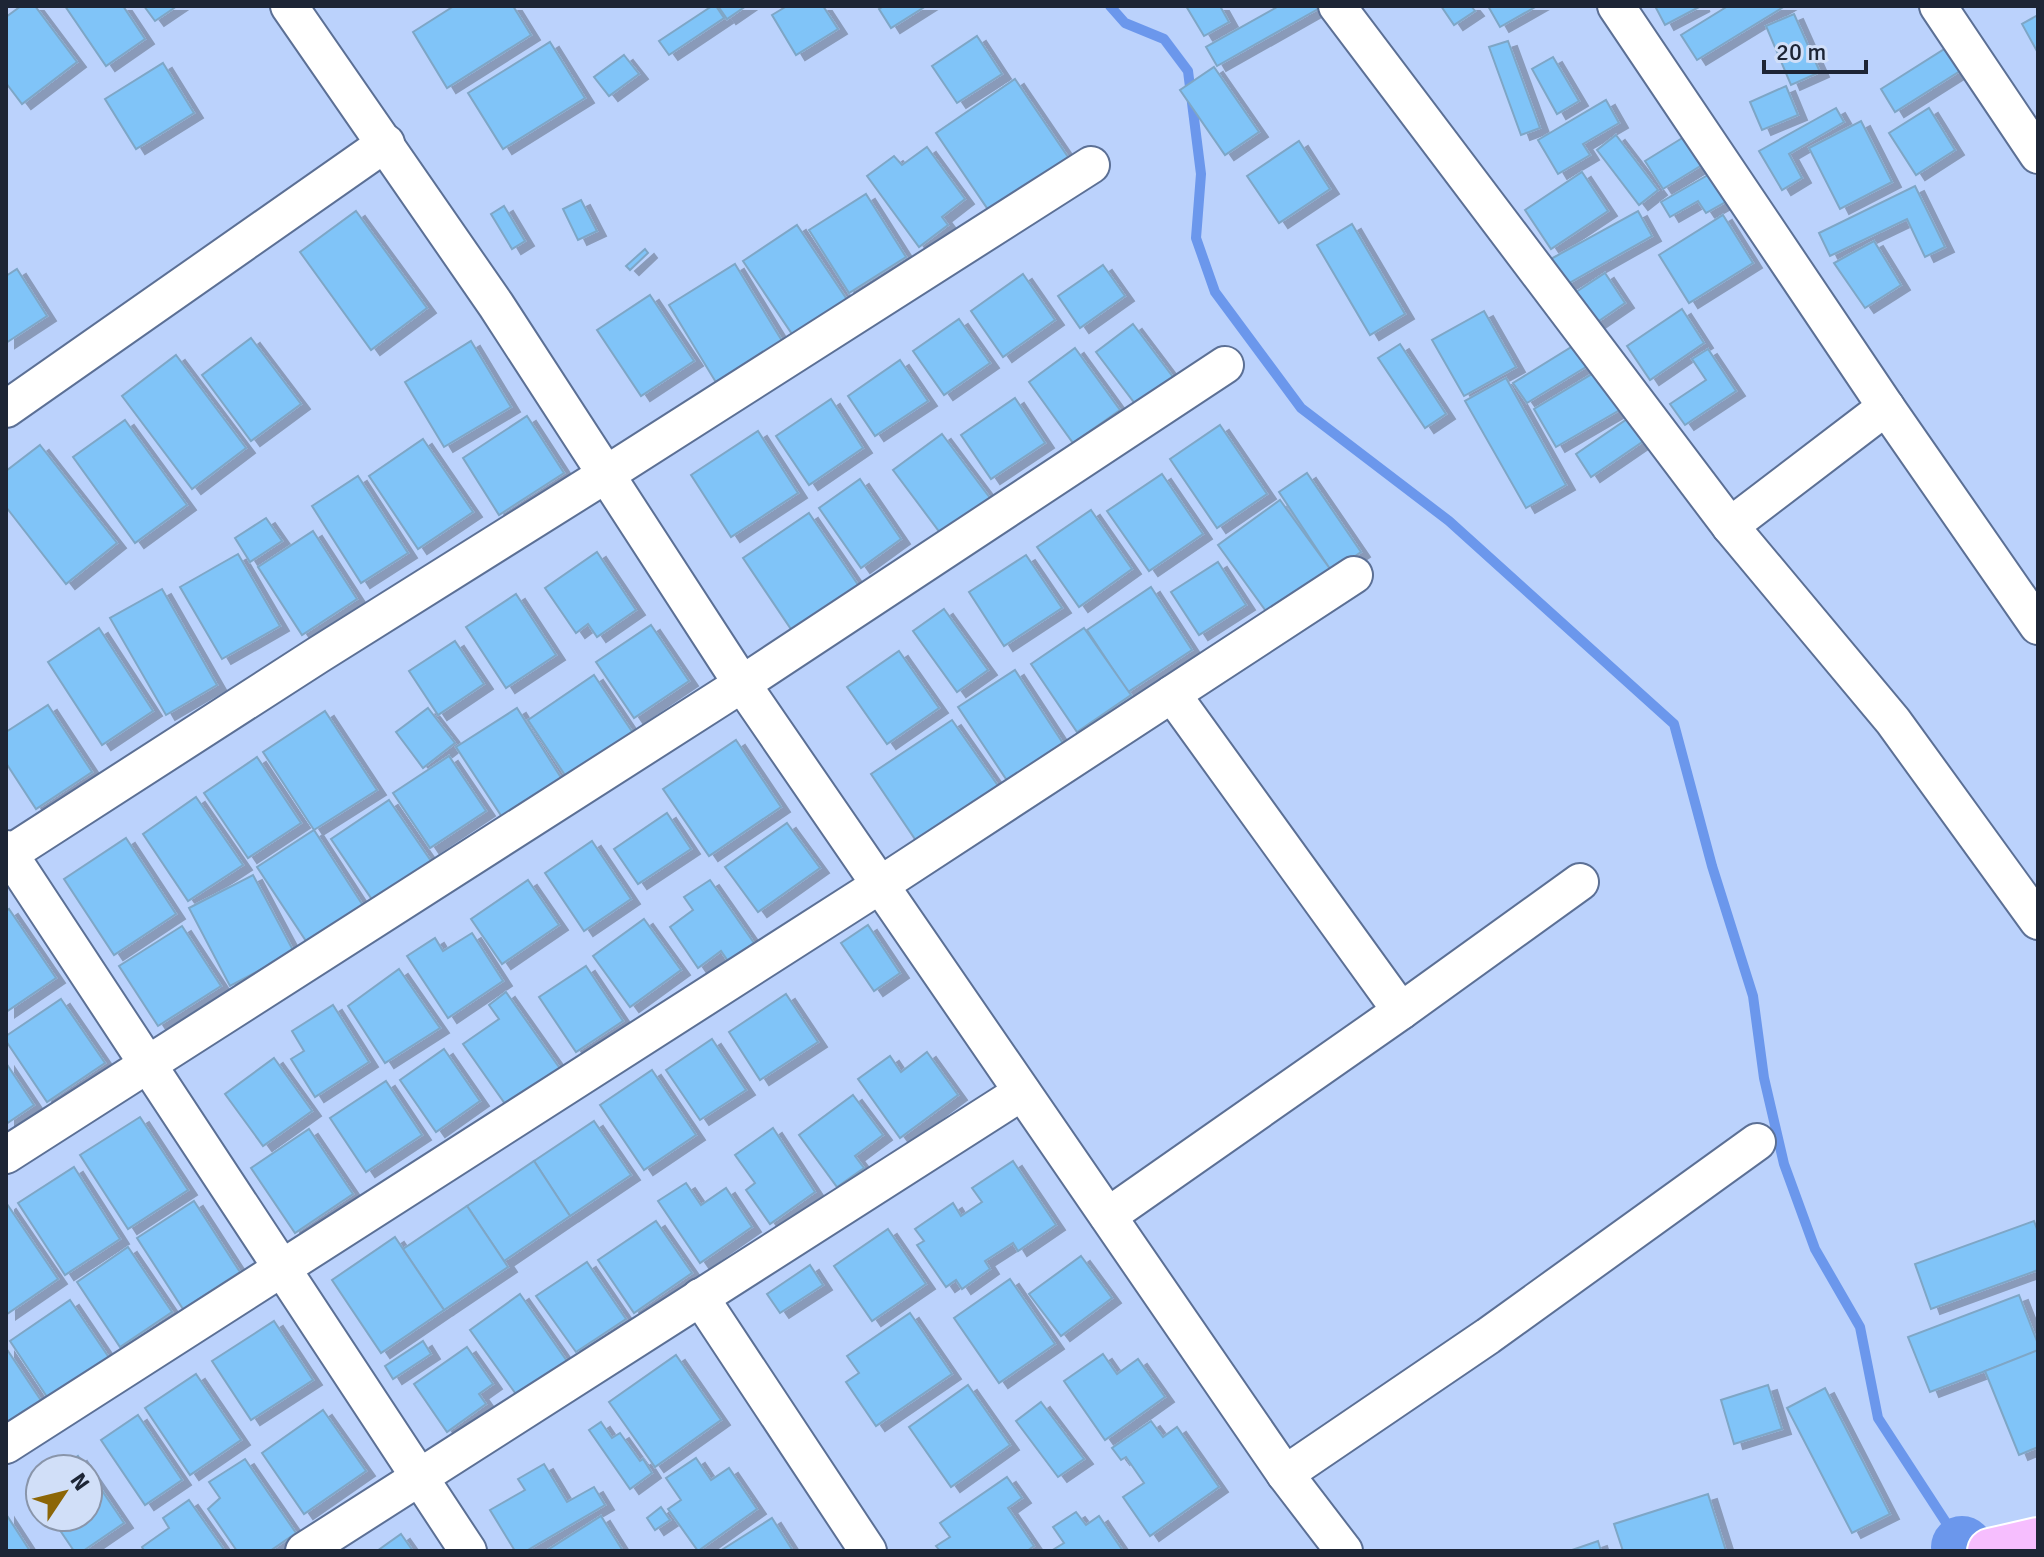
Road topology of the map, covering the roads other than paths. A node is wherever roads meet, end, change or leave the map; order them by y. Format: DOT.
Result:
graph roads {
  1 [pos="289,6"];
  2 [pos="1337,6"];
  3 [pos="1616,6"];
  4 [pos="1938,6"];
  5 [pos="386,143"];
  6 [pos="2038,155"];
  7 [pos="1091,165"];
  8 [pos="1225,365"];
  9 [pos="1886,407"];
  10 [pos="6,409"];
  11 [pos="605,475"];
  12 [pos="1730,526"];
  13 [pos="1354,575"];
  14 [pos="2038,626"];
  15 [pos="742,684"];
  16 [pos="1172,694"];
  17 [pos="7,853"];
  18 [pos="1580,882"];
  19 [pos="880,885"];
  20 [pos="2038,921"];
  21 [pos="1401,1011"];
  22 [pos="150,1064"];
  23 [pos="1022,1092"];
  24 [pos="1757,1142"];
  25 [pos="6,1155"];
  26 [pos="1108,1216"];
  27 [pos="280,1267"];
  28 [pos="700,1297"];
  29 [pos="6,1445"];
  30 [pos="1285,1474"];
  31 [pos="419,1475"];
  32 [pos="2038,1541"];
  33 [pos="304,1551"];
  34 [pos="468,1551"];
  35 [pos="868,1551"];
  36 [pos="1344,1551"];
  37 [pos="1990,1551"];
  38 [pos="2021,1551"];
  1 -- 5 [label="street"];
  2 -- 12 [label="street"];
  3 -- 9 [label="street"];
  4 -- 6 [label="street"];
  5 -- 10 [label="street"];
  5 -- 11 [label="street"];
  7 -- 11 [label="street"];
  8 -- 15 [label="street"];
  9 -- 12 [label="street"];
  9 -- 14 [label="street"];
  11 -- 15 [label="street"];
  11 -- 17 [label="street"];
  12 -- 20 [label="street"];
  13 -- 16 [label="street"];
  15 -- 19 [label="street"];
  15 -- 22 [label="street"];
  16 -- 19 [label="street"];
  16 -- 21 [label="street"];
  17 -- 22 [label="street"];
  18 -- 21 [label="street"];
  19 -- 23 [label="street"];
  19 -- 27 [label="street"];
  21 -- 26 [label="street"];
  22 -- 25 [label="street"];
  22 -- 27 [label="street"];
  23 -- 26 [label="street"];
  23 -- 28 [label="street"];
  24 -- 30 [label="street"];
  26 -- 30 [label="street"];
  27 -- 29 [label="street"];
  27 -- 31 [label="street"];
  28 -- 31 [label="street"];
  28 -- 35 [label="street"];
  30 -- 36 [label="street"];
  31 -- 33 [label="street"];
  31 -- 34 [label="street"];
  32 -- 37 [label="main road"];
  32 -- 38 [label="main road"];
}
